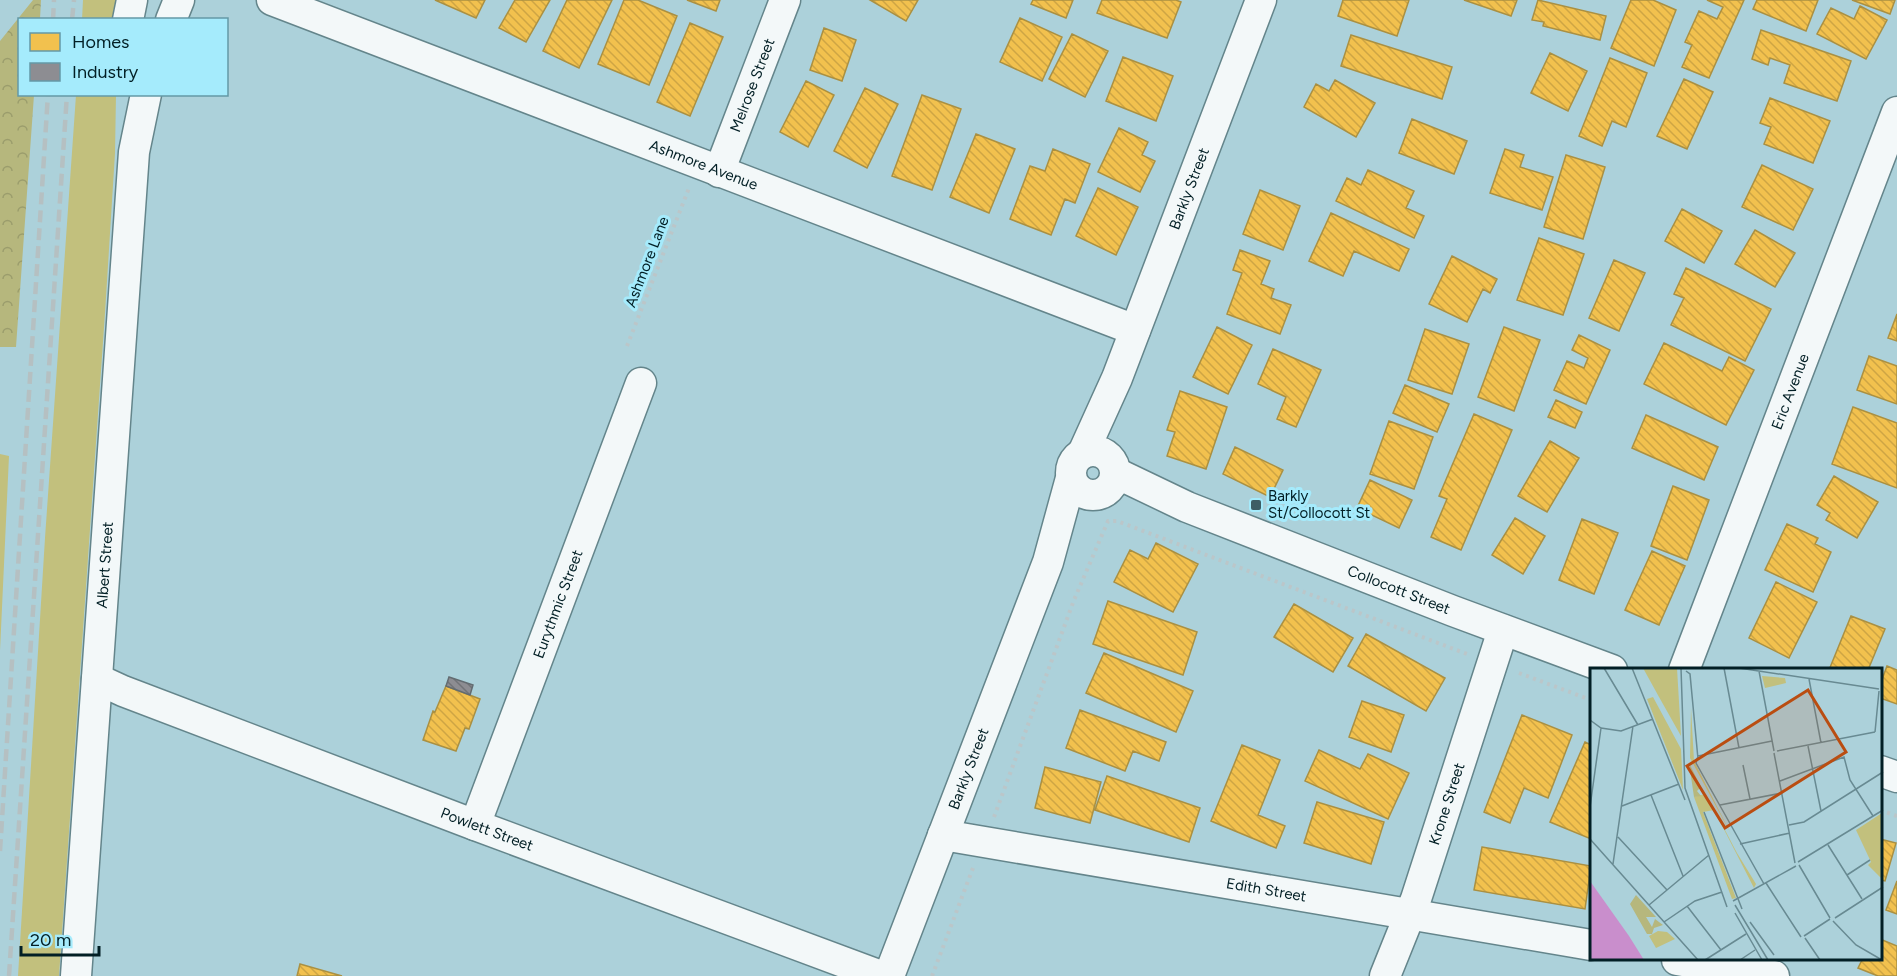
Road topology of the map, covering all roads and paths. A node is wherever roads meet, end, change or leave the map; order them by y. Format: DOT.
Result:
graph roads {
  1 [pos="132,0"];
  2 [pos="179,0"];
  3 [pos="272,0"];
  4 [pos="785,0"];
  5 [pos="1261,0"];
  6 [pos="128,18"];
  7 [pos="172,18"];
  8 [pos="128,96"];
  9 [pos="147,96"];
  10 [pos="1897,112"];
  11 [pos="134,152"];
  12 [pos="719,172"];
  13 [pos="689,188"];
  14 [pos="1135,330"];
  15 [pos="627,346"];
  16 [pos="641,383"];
  17 [pos="1096,474"];
  18 [pos="1503,630"];
  19 [pos="1494,664"];
  20 [pos="1607,668"];
  21 [pos="1685,668"];
  22 [pos="97,679"];
  23 [pos="1590,700"];
  24 [pos="1882,771"];
  25 [pos="1897,777"];
  26 [pos="1882,810"];
  27 [pos="1897,816"];
  28 [pos="475,825"];
  29 [pos="943,835"];
  30 [pos="984,842"];
  31 [pos="1409,914"];
  32 [pos="1590,945"];
  33 [pos="1683,961"];
  34 [pos="76,976"];
  35 [pos="881,976"];
  36 [pos="889,976"];
  37 [pos="933,976"];
  38 [pos="1385,976"];
  39 [pos="1774,976"];
  1 -- 6 [label="street"];
  2 -- 7 [label="street"];
  3 -- 12 [label="street, Ashmore Avenue"];
  4 -- 12 [label="street, Melrose Street"];
  5 -- 14 [label="street, Barkly Street"];
  8 -- 11 [label="street, Albert Street"];
  9 -- 11 [label="street, Albert Street"];
  10 -- 21 [label="street, Eric Avenue"];
  11 -- 22 [label="street, Albert Street"];
  12 -- 14 [label="street, Ashmore Avenue"];
  13 -- 15 [label="path, Ashmore Lane"];
  14 -- 17 [label="street, Barkly Street"];
  16 -- 28 [label="street, Eurythmic Street"];
  17 -- 18 [label="street, Collocott Street"];
  17 -- 29 [label="street, Barkly Street"];
  18 -- 19 [label="street, Krone Street"];
  18 -- 20 [label="street, Collocott Street"];
  19 -- 23 [label="path"];
  19 -- 30 [label="path"];
  19 -- 31 [label="street, Krone Street"];
  22 -- 28 [label="street, Powlett Street"];
  22 -- 34 [label="street, Albert Street"];
  24 -- 25 [label="street"];
  26 -- 27 [label="path"];
  28 -- 35 [label="street, Powlett Street"];
  29 -- 30 [label="street, Edith Street"];
  29 -- 36 [label="street, Barkly Street"];
  30 -- 31 [label="street, Edith Street"];
  30 -- 37 [label="path"];
  31 -- 32 [label="street, Edith Street"];
  31 -- 38 [label="street, Krone Street"];
  33 -- 39 [label="street"];
}
